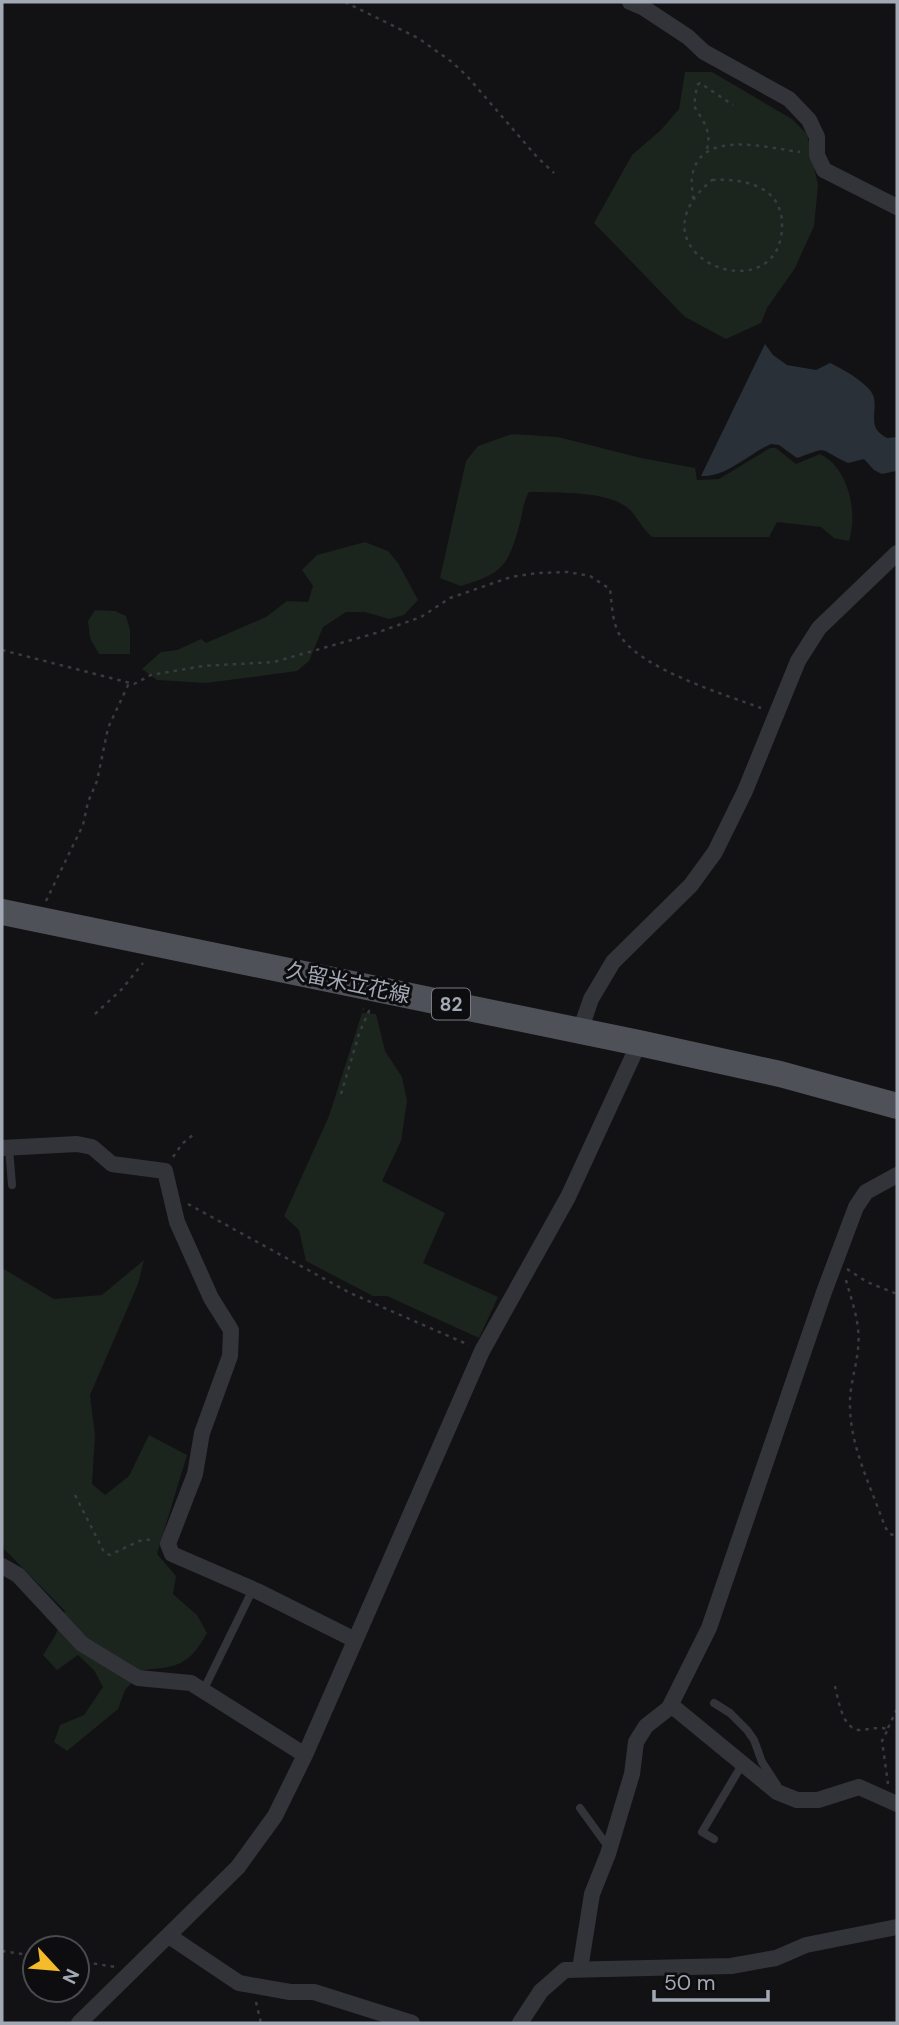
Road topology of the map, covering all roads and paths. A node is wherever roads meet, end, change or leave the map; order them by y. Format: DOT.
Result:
graph roads {
  1 [pos="345,2"];
  2 [pos="630,2"];
  3 [pos="733,105"];
  4 [pos="707,150"];
  5 [pos="811,153"];
  6 [pos="554,173"];
  7 [pos="693,199"];
  8 [pos="897,207"];
  9 [pos="897,553"];
  10 [pos="2,650"];
  11 [pos="129,683"];
  12 [pos="775,713"];
  13 [pos="2,912"];
  14 [pos="37,919"];
  15 [pos="148,957"];
  16 [pos="358,1007"];
  17 [pos="95,1014"];
  18 [pos="580,1031"];
  19 [pos="639,1043"];
  20 [pos="341,1094"];
  21 [pos="897,1106"];
  22 [pos="194,1134"];
  23 [pos="5,1148"];
  24 [pos="165,1171"];
  25 [pos="897,1175"];
  26 [pos="12,1185"];
  27 [pos="171,1193"];
  28 [pos="897,1294"];
  29 [pos="482,1351"];
  30 [pos="75,1495"];
  31 [pos="897,1536"];
  32 [pos="169,1541"];
  33 [pos="2,1566"];
  34 [pos="253,1589"];
  35 [pos="355,1640"];
  36 [pos="835,1686"];
  37 [pos="203,1691"];
  38 [pos="714,1703"];
  39 [pos="671,1705"];
  40 [pos="897,1709"];
  41 [pos="888,1729"];
  42 [pos="305,1755"];
  43 [pos="743,1763"];
  44 [pos="782,1794"];
  45 [pos="893,1802"];
  46 [pos="580,1808"];
  47 [pos="714,1839"];
  48 [pos="610,1849"];
  49 [pos="897,1927"];
  50 [pos="169,1936"];
  51 [pos="2,1951"];
  52 [pos="21,1954"];
  53 [pos="91,1963"];
  54 [pos="133,1969"];
  55 [pos="580,1969"];
  56 [pos="252,1986"];
  57 [pos="79,2023"];
  58 [pos="261,2023"];
  59 [pos="412,2023"];
  60 [pos="520,2023"];
  1 -- 6 [label="path"];
  2 -- 8 [label="street"];
  3 -- 4 [label="path"];
  4 -- 5 [label="path"];
  4 -- 7 [label="path"];
  7 -- 7 [label="path"];
  9 -- 12 [label="street"];
  10 -- 11 [label="path"];
  11 -- 12 [label="path"];
  11 -- 14 [label="path"];
  12 -- 18 [label="street"];
  13 -- 14 [label="main road, 久留米立花線 / 82"];
  14 -- 18 [label="main road, 久留米立花線 / 82"];
  15 -- 17 [label="path"];
  16 -- 20 [label="path"];
  18 -- 19 [label="main road, 久留米立花線 / 82"];
  19 -- 21 [label="main road, 久留米立花線 / 82"];
  19 -- 29 [label="street"];
  22 -- 24 [label="path"];
  23 -- 24 [label="street"];
  23 -- 26 [label="lane"];
  24 -- 27 [label="street"];
  25 -- 39 [label="street"];
  27 -- 29 [label="path"];
  27 -- 32 [label="street"];
  28 -- 31 [label="path"];
  29 -- 35 [label="street"];
  30 -- 32 [label="path"];
  32 -- 34 [label="street"];
  33 -- 37 [label="street"];
  34 -- 35 [label="street"];
  34 -- 37 [label="lane"];
  35 -- 42 [label="street"];
  36 -- 41 [label="path"];
  37 -- 42 [label="street"];
  38 -- 44 [label="lane"];
  39 -- 43 [label="street"];
  39 -- 48 [label="street"];
  40 -- 41 [label="path"];
  41 -- 45 [label="path"];
  42 -- 50 [label="street"];
  43 -- 44 [label="street"];
  43 -- 47 [label="lane"];
  44 -- 45 [label="street"];
  46 -- 48 [label="lane"];
  48 -- 55 [label="street"];
  49 -- 55 [label="street"];
  50 -- 54 [label="street"];
  50 -- 56 [label="street"];
  51 -- 52 [label="path"];
  53 -- 54 [label="path"];
  54 -- 57 [label="street"];
  55 -- 60 [label="street"];
  56 -- 58 [label="path"];
  56 -- 59 [label="street"];
}
